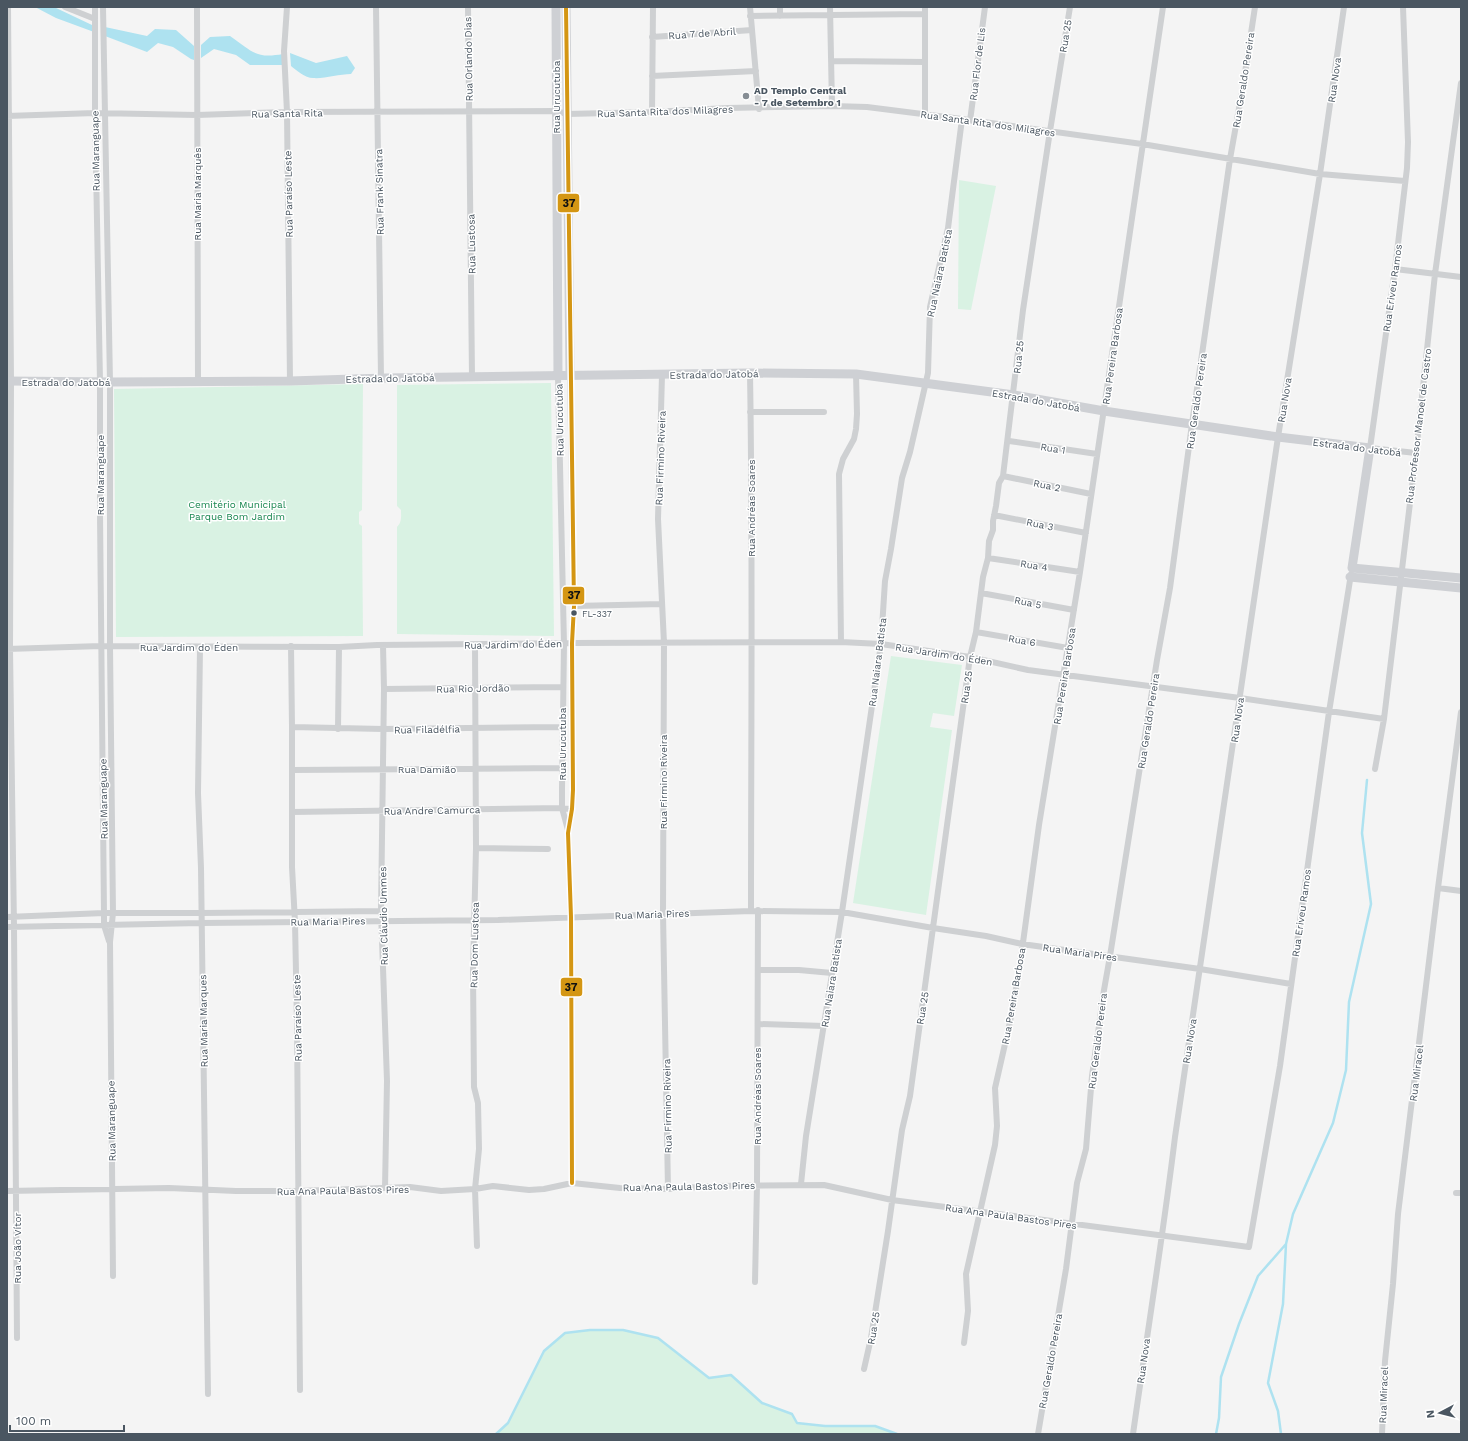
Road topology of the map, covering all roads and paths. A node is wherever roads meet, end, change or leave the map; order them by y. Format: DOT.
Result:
graph roads {
  1 [pos="8,7"];
  2 [pos="65,7"];
  3 [pos="95,7"];
  4 [pos="103,7"];
  5 [pos="197,7"];
  6 [pos="287,7"];
  7 [pos="376,7"];
  8 [pos="468,7"];
  9 [pos="556,7"];
  10 [pos="566,7"];
  11 [pos="653,7"];
  12 [pos="750,7"];
  13 [pos="780,7"];
  14 [pos="830,7"];
  15 [pos="925,7"];
  16 [pos="985,7"];
  17 [pos="1070,7"];
  18 [pos="1163,7"];
  19 [pos="1255,7"];
  20 [pos="1344,7"];
  21 [pos="1403,7"];
  22 [pos="925,14"];
  23 [pos="750,16"];
  24 [pos="780,16"];
  25 [pos="830,16"];
  26 [pos="95,19"];
  27 [pos="752,30"];
  28 [pos="652,37"];
  29 [pos="832,61"];
  30 [pos="926,62"];
  31 [pos="756,70"];
  32 [pos="652,76"];
  33 [pos="1461,82"];
  34 [pos="832,106"];
  35 [pos="759,109"];
  36 [pos="378,111"];
  37 [pos="556,111"];
  38 [pos="286,112"];
  39 [pos="469,112"];
  40 [pos="652,112"];
  41 [pos="95,113"];
  42 [pos="104,113"];
  43 [pos="567,114"];
  44 [pos="925,114"];
  45 [pos="197,115"];
  46 [pos="8,116"];
  47 [pos="962,119"];
  48 [pos="970,121"];
  49 [pos="1050,131"];
  50 [pos="1142,144"];
  51 [pos="1230,159"];
  52 [pos="1320,174"];
  53 [pos="1405,181"];
  54 [pos="1395,269"];
  55 [pos="1435,274"];
  56 [pos="1461,276"];
  57 [pos="750,373"];
  58 [pos="856,374"];
  59 [pos="570,375"];
  60 [pos="662,375"];
  61 [pos="558,376"];
  62 [pos="472,377"];
  63 [pos="381,378"];
  64 [pos="9,381"];
  65 [pos="198,381"];
  66 [pos="290,381"];
  67 [pos="105,382"];
  68 [pos="926,384"];
  69 [pos="1014,395"];
  70 [pos="1104,411"];
  71 [pos="750,412"];
  72 [pos="824,412"];
  73 [pos="1192,424"];
  74 [pos="1278,437"];
  75 [pos="1008,441"];
  76 [pos="1370,448"];
  77 [pos="1416,453"];
  78 [pos="1097,454"];
  79 [pos="1003,476"];
  80 [pos="1091,494"];
  81 [pos="994,515"];
  82 [pos="1086,532"];
  83 [pos="988,558"];
  84 [pos="1352,568"];
  85 [pos="1080,572"];
  86 [pos="1401,572"];
  87 [pos="1350,577"];
  88 [pos="1461,578"];
  89 [pos="1400,583"];
  90 [pos="1461,588"];
  91 [pos="981,593"];
  92 [pos="662,604"];
  93 [pos="574,606"];
  94 [pos="1074,610"];
  95 [pos="976,632"];
  96 [pos="751,642"];
  97 [pos="841,642"];
  98 [pos="572,643"];
  99 [pos="664,643"];
  100 [pos="564,644"];
  101 [pos="881,644"];
  102 [pos="383,645"];
  103 [pos="475,645"];
  104 [pos="101,646"];
  105 [pos="110,646"];
  106 [pos="291,646"];
  107 [pos="339,646"];
  108 [pos="200,647"];
  109 [pos="1068,648"];
  110 [pos="9,649"];
  111 [pos="970,657"];
  112 [pos="1064,675"];
  113 [pos="562,687"];
  114 [pos="1153,687"];
  115 [pos="475,688"];
  116 [pos="384,689"];
  117 [pos="1240,698"];
  118 [pos="1329,712"];
  119 [pos="1461,712"];
  120 [pos="1384,719"];
  121 [pos="292,727"];
  122 [pos="562,727"];
  123 [pos="475,728"];
  124 [pos="338,729"];
  125 [pos="383,729"];
  126 [pos="562,768"];
  127 [pos="383,769"];
  128 [pos="475,769"];
  129 [pos="1375,769"];
  130 [pos="292,770"];
  131 [pos="562,808"];
  132 [pos="572,809"];
  133 [pos="383,810"];
  134 [pos="475,810"];
  135 [pos="292,812"];
  136 [pos="568,833"];
  137 [pos="476,848"];
  138 [pos="548,849"];
  139 [pos="1438,888"];
  140 [pos="1461,891"];
  141 [pos="755,910"];
  142 [pos="381,911"];
  143 [pos="294,912"];
  144 [pos="842,912"];
  145 [pos="104,913"];
  146 [pos="113,913"];
  147 [pos="201,913"];
  148 [pos="663,913"];
  149 [pos="10,917"];
  150 [pos="571,917"];
  151 [pos="382,920"];
  152 [pos="474,920"];
  153 [pos="295,922"];
  154 [pos="201,923"];
  155 [pos="104,925"];
  156 [pos="112,925"];
  157 [pos="7,927"];
  158 [pos="14,927"];
  159 [pos="932,928"];
  160 [pos="110,942"];
  161 [pos="1022,944"];
  162 [pos="1110,956"];
  163 [pos="1200,969"];
  164 [pos="758,970"];
  165 [pos="832,973"];
  166 [pos="1291,984"];
  167 [pos="758,1024"];
  168 [pos="824,1026"];
  169 [pos="572,1183"];
  170 [pos="801,1184"];
  171 [pos="757,1185"];
  172 [pos="112,1188"];
  173 [pos="385,1188"];
  174 [pos="475,1189"];
  175 [pos="668,1189"];
  176 [pos="205,1190"];
  177 [pos="7,1191"];
  178 [pos="16,1191"];
  179 [pos="298,1191"];
  180 [pos="892,1200"];
  181 [pos="980,1211"];
  182 [pos="1072,1224"];
  183 [pos="1163,1236"];
  184 [pos="477,1246"];
  185 [pos="1249,1247"];
  186 [pos="113,1276"];
  187 [pos="754,1282"];
  188 [pos="17,1338"];
  189 [pos="964,1343"];
  190 [pos="864,1369"];
  191 [pos="300,1390"];
  192 [pos="208,1394"];
  193 [pos="1038,1434"];
  194 [pos="1133,1434"];
  195 [pos="1382,1434"];
  1 -- 46 [label="street, Rua João Vítor"];
  2 -- 26 [label="street"];
  3 -- 26 [label="street, Rua Maranguape"];
  4 -- 42 [label="street, Rua Maranguape"];
  5 -- 45 [label="street, Rua Maria Marquês"];
  6 -- 38 [label="street, Rua Paraíso Leste"];
  7 -- 36 [label="street, Rua Frank Sinatra"];
  8 -- 39 [label="street, Rua Orlando Dias"];
  9 -- 37 [label="street, Rua Urucutuba"];
  10 -- 43 [label="street, Rua Urucutuba"];
  11 -- 28 [label="street"];
  12 -- 23 [label="street"];
  13 -- 24 [label="street"];
  14 -- 25 [label="street"];
  15 -- 22 [label="street"];
  16 -- 48 [label="street, Rua Flor de Lis"];
  17 -- 49 [label="street, Rua 25"];
  18 -- 50 [label="street, Rua Pereira Barbosa"];
  19 -- 51 [label="street, Rua Geraldo Pereira"];
  20 -- 52 [label="street, Rua Nova"];
  21 -- 53 [label="street, Rua Eriveu Ramos"];
  22 -- 25 [label="street"];
  22 -- 30 [label="street"];
  23 -- 24 [label="street"];
  23 -- 27 [label="street"];
  24 -- 25 [label="street"];
  25 -- 29 [label="street"];
  26 -- 41 [label="street, Rua Maranguape"];
  27 -- 28 [label="street, Rua 7 de Abril"];
  27 -- 31 [label="street"];
  28 -- 32 [label="street"];
  29 -- 30 [label="street"];
  29 -- 34 [label="street"];
  30 -- 44 [label="street"];
  31 -- 32 [label="street"];
  31 -- 35 [label="street"];
  32 -- 40 [label="street"];
  33 -- 55 [label="street, Rua Professor Manoel de Castro"];
  34 -- 35 [label="street, Rua Santa Rita dos Milagres"];
  34 -- 44 [label="street, Rua Santa Rita dos Milagres"];
  35 -- 40 [label="street, Rua Santa Rita dos Milagres"];
  36 -- 38 [label="street, Rua Santa Rita"];
  36 -- 39 [label="street, Rua Santa Rita"];
  36 -- 63 [label="street, Rua Frank Sinatra"];
  37 -- 39 [label="street, Rua Santa Rita"];
  37 -- 43 [label="street, Rua Santa Rita"];
  37 -- 61 [label="street, Rua Urucutuba"];
  38 -- 45 [label="street, Rua Santa Rita"];
  38 -- 66 [label="street, Rua Paraíso Leste"];
  39 -- 62 [label="street, Rua Lustosa"];
  40 -- 43 [label="street, Rua Santa Rita dos Milagres"];
  41 -- 42 [label="street, Rua Santa Rita"];
  41 -- 46 [label="street, Rua Santa Rita"];
  41 -- 67 [label="street, Rua Maranguape"];
  42 -- 45 [label="street, Rua Santa Rita"];
  42 -- 67 [label="street, Rua Maranguape"];
  43 -- 59 [label="street, Rua Urucutuba"];
  44 -- 47 [label="street, Rua Santa Rita dos Milagres"];
  45 -- 65 [label="street, Rua Maria Marquês"];
  46 -- 64 [label="street, Rua João Vítor"];
  47 -- 48 [label="street, Rua Santa Rita dos Milagres"];
  47 -- 68 [label="street, Rua Naiara Batista"];
  48 -- 49 [label="street, Rua Santa Rita dos Milagres"];
  49 -- 50 [label="street, Rua Santa Rita dos Milagres"];
  49 -- 69 [label="street, Rua 25"];
  50 -- 51 [label="street, Rua Santa Rita dos Milagres"];
  50 -- 70 [label="street, Rua Pereira Barbosa"];
  51 -- 52 [label="street, Rua Santa Rita dos Milagres"];
  51 -- 73 [label="street, Rua Geraldo Pereira"];
  52 -- 53 [label="street, Rua Santa Rita dos Milagres"];
  52 -- 74 [label="street, Rua Nova"];
  53 -- 54 [label="street, Rua Eriveu Ramos"];
  54 -- 55 [label="street"];
  54 -- 76 [label="street, Rua Eriveu Ramos"];
  55 -- 56 [label="street"];
  55 -- 77 [label="street, Rua Professor Manoel de Castro"];
  57 -- 58 [label="street, Estrada do Jatobá"];
  57 -- 60 [label="street, Estrada do Jatobá"];
  57 -- 71 [label="street, Rua Andréas Soares"];
  58 -- 68 [label="street, Estrada do Jatobá"];
  58 -- 97 [label="street"];
  59 -- 60 [label="street, Estrada do Jatobá"];
  59 -- 61 [label="street, Estrada do Jatobá"];
  59 -- 93 [label="street, Rua Urucutuba"];
  60 -- 92 [label="street, Rua Firmino Riveira"];
  61 -- 62 [label="street, Estrada do Jatobá"];
  61 -- 100 [label="street, Rua Urucutuba"];
  62 -- 63 [label="street, Estrada do Jatobá"];
  63 -- 66 [label="street, Estrada do Jatobá"];
  64 -- 67 [label="street, Estrada do Jatobá"];
  64 -- 110 [label="street, Rua João Vítor"];
  65 -- 66 [label="street, Estrada do Jatobá"];
  65 -- 67 [label="street, Estrada do Jatobá"];
  67 -- 104 [label="street, Rua Maranguape"];
  67 -- 105 [label="street, Rua Maranguape"];
  68 -- 69 [label="street, Estrada do Jatobá"];
  68 -- 101 [label="street, Rua Naiara Batista"];
  69 -- 70 [label="street, Estrada do Jatobá"];
  69 -- 75 [label="street, Rua 25"];
  70 -- 73 [label="street, Estrada do Jatobá"];
  70 -- 78 [label="street, Rua Pereira Barbosa"];
  71 -- 72 [label="street"];
  71 -- 96 [label="street, Rua Andréas Soares"];
  73 -- 74 [label="street, Estrada do Jatobá"];
  73 -- 114 [label="street, Rua Geraldo Pereira"];
  74 -- 76 [label="street, Estrada do Jatobá"];
  74 -- 117 [label="street, Rua Nova"];
  75 -- 78 [label="street, Rua 1"];
  75 -- 79 [label="street, Rua 25"];
  76 -- 77 [label="street, Estrada do Jatobá"];
  76 -- 84 [label="street, Rua Eriveu Ramos"];
  77 -- 86 [label="street, Rua Professor Manoel de Castro"];
  78 -- 80 [label="street, Rua Pereira Barbosa"];
  79 -- 80 [label="street, Rua 2"];
  79 -- 81 [label="street, Rua 25"];
  80 -- 82 [label="street, Rua Pereira Barbosa"];
  81 -- 82 [label="street, Rua 3"];
  81 -- 83 [label="street, Rua 25"];
  82 -- 85 [label="street, Rua Pereira Barbosa"];
  83 -- 85 [label="street, Rua 4"];
  83 -- 91 [label="street, Rua 25"];
  84 -- 86 [label="street"];
  84 -- 87 [label="street, Rua Eriveu Ramos"];
  85 -- 94 [label="street, Rua Pereira Barbosa"];
  86 -- 88 [label="street"];
  86 -- 89 [label="street, Rua Professor Manoel de Castro"];
  87 -- 89 [label="street"];
  87 -- 118 [label="street, Rua Eriveu Ramos"];
  89 -- 90 [label="street"];
  89 -- 120 [label="street, Rua Professor Manoel de Castro"];
  91 -- 94 [label="street, Rua 5"];
  91 -- 95 [label="street, Rua 25"];
  92 -- 93 [label="street"];
  92 -- 99 [label="street, Rua Firmino Riveira"];
  93 -- 98 [label="street, Rua Urucutuba"];
  94 -- 109 [label="street, Rua Pereira Barbosa"];
  95 -- 109 [label="street, Rua 6"];
  95 -- 111 [label="street, Rua 25"];
  96 -- 97 [label="street, Rua Jardim do Éden"];
  96 -- 99 [label="street, Rua Jardim do Éden"];
  96 -- 141 [label="street, Rua Andréas Soares"];
  97 -- 101 [label="street, Rua Jardim do Éden"];
  98 -- 99 [label="street, Rua Jardim do Éden"];
  98 -- 100 [label="street, Rua Jardim do Éden"];
  98 -- 132 [label="street, Rua Urucutuba"];
  99 -- 148 [label="street, Rua Firmino Riveira"];
  100 -- 103 [label="street, Rua Jardim do Éden"];
  100 -- 113 [label="street, Rua Urucutuba"];
  101 -- 111 [label="street, Rua Jardim do Éden"];
  101 -- 144 [label="street, Rua Naiara Batista"];
  102 -- 103 [label="street, Rua Jardim do Éden"];
  102 -- 107 [label="street, Rua Jardim do Éden"];
  102 -- 116 [label="street, Rua Cláudio Ummes"];
  103 -- 115 [label="street, Rua Dom Lustosa"];
  104 -- 105 [label="street, Rua Jardim do Éden"];
  104 -- 110 [label="street, Rua Jardim do Éden"];
  104 -- 145 [label="street, Rua Maranguape"];
  105 -- 108 [label="street, Rua Jardim do Éden"];
  105 -- 146 [label="street, Rua Maranguape"];
  106 -- 107 [label="street, Rua Jardim do Éden"];
  106 -- 108 [label="street, Rua Jardim do Éden"];
  106 -- 121 [label="street, Rua Paraíso Leste"];
  107 -- 124 [label="street"];
  108 -- 147 [label="street, Rua Maria Marques"];
  109 -- 112 [label="street, Rua Pereira Barbosa"];
  110 -- 149 [label="street, Rua João Vítor"];
  111 -- 112 [label="street, Rua Jardim do Éden"];
  111 -- 159 [label="street, Rua 25"];
  112 -- 114 [label="street, Rua Jardim do Éden"];
  112 -- 161 [label="street, Rua Pereira Barbosa"];
  113 -- 115 [label="street, Rua Rio Jordão"];
  113 -- 122 [label="street, Rua Urucutuba"];
  114 -- 117 [label="street, Rua Jardim do Éden"];
  114 -- 162 [label="street, Rua Geraldo Pereira"];
  115 -- 116 [label="street, Rua Rio Jordão"];
  115 -- 123 [label="street, Rua Dom Lustosa"];
  116 -- 125 [label="street, Rua Cláudio Ummes"];
  117 -- 118 [label="street, Rua Jardim do Éden"];
  117 -- 163 [label="street, Rua Nova"];
  118 -- 120 [label="street, Rua Jardim do Éden"];
  118 -- 166 [label="street, Rua Eriveu Ramos"];
  119 -- 139 [label="street, Rua Miracel"];
  120 -- 129 [label="street, Rua Professor Manoel de Castro"];
  121 -- 124 [label="street, Rua Filadélfia"];
  121 -- 130 [label="street, Rua Paraíso Leste"];
  122 -- 123 [label="street, Rua Filadélfia"];
  122 -- 126 [label="street, Rua Urucutuba"];
  123 -- 125 [label="street, Rua Filadélfia"];
  123 -- 128 [label="street, Rua Dom Lustosa"];
  124 -- 125 [label="street, Rua Filadélfia"];
  125 -- 127 [label="street, Rua Cláudio Ummes"];
  126 -- 128 [label="street, Rua Damião"];
  126 -- 131 [label="street, Rua Urucutuba"];
  127 -- 128 [label="street, Rua Damião"];
  127 -- 130 [label="street, Rua Damião"];
  127 -- 133 [label="street, Rua Cláudio Ummes"];
  128 -- 134 [label="street, Rua Dom Lustosa"];
  130 -- 135 [label="street, Rua Paraíso Leste"];
  131 -- 132 [label="street, Rua Andre Camurca"];
  131 -- 134 [label="street, Rua Andre Camurca"];
  131 -- 136 [label="street, Rua Urucutuba"];
  132 -- 136 [label="street, Rua Urucutuba"];
  133 -- 134 [label="street, Rua Andre Camurca"];
  133 -- 135 [label="street, Rua Andre Camurca"];
  133 -- 142 [label="street, Rua Cláudio Ummes"];
  134 -- 137 [label="street, Rua Dom Lustosa"];
  135 -- 143 [label="street, Rua Paraíso Leste"];
  136 -- 150 [label="street, Rua Urucutuba"];
  137 -- 138 [label="street"];
  137 -- 152 [label="street, Rua Dom Lustosa"];
  139 -- 140 [label="street"];
  139 -- 195 [label="street, Rua Miracel"];
  141 -- 144 [label="street, Rua Maria Pires"];
  141 -- 148 [label="street, Rua Maria Pires"];
  141 -- 164 [label="street, Rua Andréas Soares"];
  142 -- 143 [label="street, Rua Maria Pires"];
  142 -- 151 [label="street, Rua Cláudio Ummes"];
  143 -- 147 [label="street, Rua Maria Pires"];
  143 -- 153 [label="street, Rua Paraíso Leste"];
  144 -- 159 [label="street, Rua Maria Pires"];
  144 -- 165 [label="street, Rua Naiara Batista"];
  145 -- 146 [label="street, Rua Maria Pires"];
  145 -- 149 [label="street, Rua Maria Pires"];
  145 -- 155 [label="street, Rua Maranguape"];
  146 -- 147 [label="street, Rua Maria Pires"];
  146 -- 156 [label="street, Rua Maranguape"];
  147 -- 154 [label="street, Rua Maria Marques"];
  148 -- 150 [label="street, Rua Maria Pires"];
  148 -- 175 [label="street, Rua Firmino Riveira"];
  149 -- 158 [label="street, Rua João Vítor"];
  150 -- 152 [label="street, Rua Maria Pires"];
  150 -- 169 [label="street, Rua Urucutuba"];
  151 -- 152 [label="street, Rua Maria Pires"];
  151 -- 153 [label="street, Rua Maria Pires"];
  151 -- 173 [label="street, Rua Cláudio Ummes"];
  152 -- 174 [label="street, Rua Dom Lustosa"];
  153 -- 154 [label="street, Rua Maria Pires"];
  153 -- 179 [label="street, Rua Paraíso Leste"];
  154 -- 156 [label="street, Rua Maria Pires"];
  154 -- 176 [label="street, Rua Maria Marques"];
  155 -- 156 [label="street, Rua Maria Pires"];
  155 -- 158 [label="street, Rua Maria Pires"];
  155 -- 160 [label="street, Rua Maranguape"];
  156 -- 160 [label="street, Rua Maranguape"];
  157 -- 158 [label="street, Rua Maria Pires"];
  158 -- 178 [label="street, Rua João Vítor"];
  159 -- 161 [label="street, Rua Maria Pires"];
  159 -- 180 [label="street, Rua 25"];
  160 -- 172 [label="street, Rua Maranguape"];
  161 -- 162 [label="street, Rua Maria Pires"];
  161 -- 181 [label="street, Rua Pereira Barbosa"];
  162 -- 163 [label="street, Rua Maria Pires"];
  162 -- 182 [label="street, Rua Geraldo Pereira"];
  163 -- 166 [label="street, Rua Maria Pires"];
  163 -- 183 [label="street, Rua Nova"];
  164 -- 165 [label="street"];
  164 -- 167 [label="street, Rua Andréas Soares"];
  165 -- 168 [label="street, Rua Naiara Batista"];
  166 -- 185 [label="street, Rua Eriveu Ramos"];
  167 -- 168 [label="street"];
  167 -- 171 [label="street, Rua Andréas Soares"];
  168 -- 170 [label="street, Rua Naiara Batista"];
  169 -- 174 [label="street, Rua Ana Paula Bastos Pires"];
  169 -- 175 [label="street, Rua Ana Paula Bastos Pires"];
  170 -- 171 [label="street, Rua Ana Paula Bastos Pires"];
  170 -- 180 [label="street, Rua Ana Paula Bastos Pires"];
  171 -- 175 [label="street, Rua Ana Paula Bastos Pires"];
  171 -- 187 [label="street, Rua Andréas Soares"];
  172 -- 176 [label="street, Rua Ana Paula Bastos Pires"];
  172 -- 178 [label="street, Rua Ana Paula Bastos Pires"];
  172 -- 186 [label="street, Rua Maranguape"];
  173 -- 174 [label="street, Rua Ana Paula Bastos Pires"];
  173 -- 179 [label="street, Rua Ana Paula Bastos Pires"];
  174 -- 184 [label="street, Rua Dom Lustosa"];
  176 -- 179 [label="street, Rua Ana Paula Bastos Pires"];
  176 -- 192 [label="street, Rua Maria Marques"];
  177 -- 178 [label="street, Rua Ana Paula Bastos Pires"];
  178 -- 188 [label="street, Rua João Vítor"];
  179 -- 191 [label="street, Rua Paraíso Leste"];
  180 -- 181 [label="street, Rua Ana Paula Bastos Pires"];
  180 -- 190 [label="street, Rua 25"];
  181 -- 182 [label="street, Rua Ana Paula Bastos Pires"];
  181 -- 189 [label="street, Rua Pereira Barbosa"];
  182 -- 183 [label="street, Rua Ana Paula Bastos Pires"];
  182 -- 193 [label="street, Rua Geraldo Pereira"];
  183 -- 185 [label="street, Rua Ana Paula Bastos Pires"];
  183 -- 194 [label="street, Rua Nova"];
}
